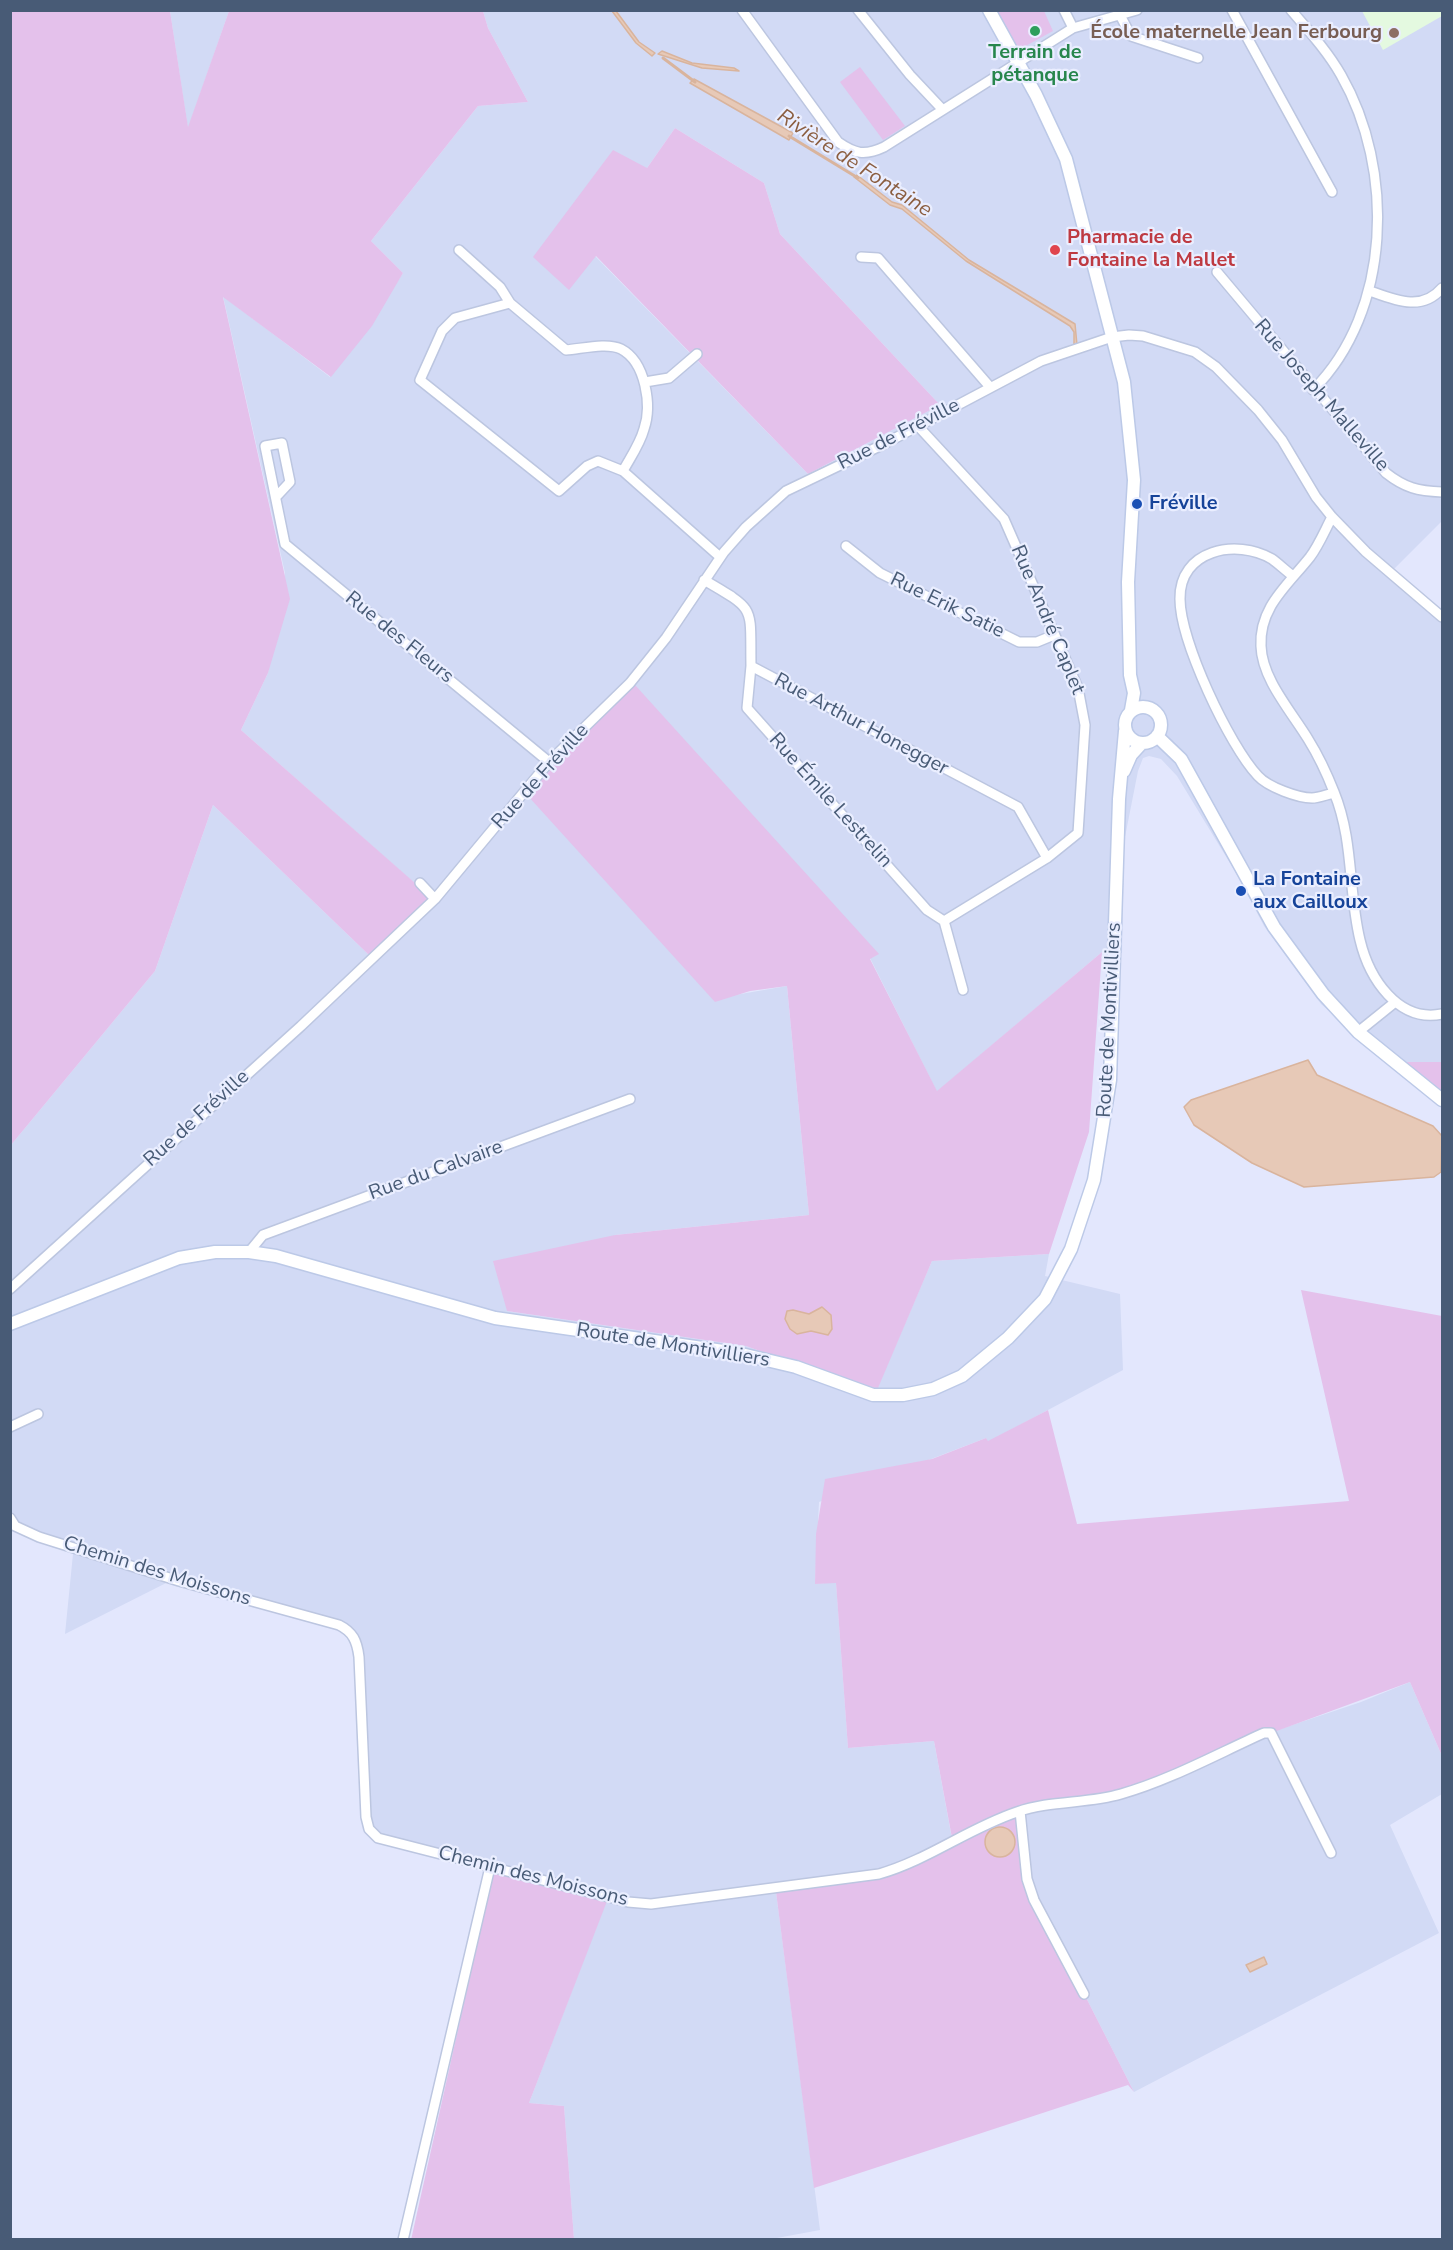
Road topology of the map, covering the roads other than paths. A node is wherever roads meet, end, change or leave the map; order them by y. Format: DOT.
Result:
graph roads {
  1 [pos="742,10"];
  2 [pos="858,10"];
  3 [pos="989,10"];
  4 [pos="1064,10"];
  5 [pos="1137,10"];
  6 [pos="1232,10"];
  7 [pos="1291,10"];
  8 [pos="1120,15"];
  9 [pos="1073,28"];
  10 [pos="1198,58"];
  11 [pos="1016,61"];
  12 [pos="942,109"];
  13 [pos="1332,192"];
  14 [pos="459,250"];
  15 [pos="861,257"];
  16 [pos="1217,272"];
  17 [pos="1443,288"];
  18 [pos="1370,291"];
  19 [pos="510,303"];
  20 [pos="1112,337"];
  21 [pos="697,354"];
  22 [pos="645,382"];
  23 [pos="990,387"];
  24 [pos="1313,390"];
  25 [pos="918,426"];
  26 [pos="623,471"];
  27 [pos="1443,492"];
  28 [pos="276,497"];
  29 [pos="1332,517"];
  30 [pos="846,546"];
  31 [pos="720,557"];
  32 [pos="1293,576"];
  33 [pos="704,579"];
  34 [pos="1443,617"];
  35 [pos="1054,634"];
  36 [pos="1130,648"];
  37 [pos="750,666"];
  38 [pos="1149,707"];
  39 [pos="1131,710"];
  40 [pos="1125,731"];
  41 [pos="1157,736"];
  42 [pos="1142,743"];
  43 [pos="549,762"];
  44 [pos="1120,784"];
  45 [pos="1334,793"];
  46 [pos="1047,858"];
  47 [pos="420,883"];
  48 [pos="435,899"];
  49 [pos="944,921"];
  50 [pos="963,990"];
  51 [pos="1394,1003"];
  52 [pos="1443,1014"];
  53 [pos="1358,1032"];
  54 [pos="630,1100"];
  55 [pos="1443,1100"];
  56 [pos="249,1252"];
  57 [pos="10,1289"];
  58 [pos="10,1324"];
  59 [pos="38,1414"];
  60 [pos="10,1427"];
  61 [pos="13,1522"];
  62 [pos="1020,1811"];
  63 [pos="1331,1853"];
  64 [pos="490,1867"];
  65 [pos="1084,1994"];
  66 [pos="403,2240"];
  1 -- 12 [label="street"];
  2 -- 12 [label="street"];
  3 -- 11 [label="street"];
  4 -- 9 [label="street"];
  5 -- 8 [label="street"];
  6 -- 13 [label="street"];
  7 -- 18 [label="street"];
  8 -- 9 [label="street"];
  8 -- 10 [label="street"];
  9 -- 11 [label="street"];
  11 -- 12 [label="street"];
  11 -- 20 [label="street"];
  14 -- 19 [label="street"];
  15 -- 23 [label="street"];
  16 -- 24 [label="street, Rue Joseph Malleville"];
  17 -- 18 [label="street"];
  18 -- 24 [label="street"];
  19 -- 22 [label="street"];
  19 -- 26 [label="street"];
  20 -- 23 [label="street, Rue de Fréville"];
  20 -- 29 [label="street, Rue de Fréville"];
  20 -- 36 [label="street"];
  21 -- 22 [label="street"];
  22 -- 26 [label="street"];
  23 -- 25 [label="street, Rue de Fréville"];
  24 -- 27 [label="street, Rue Joseph Malleville"];
  25 -- 31 [label="street, Rue de Fréville"];
  25 -- 35 [label="street, Rue André Caplet"];
  26 -- 31 [label="street"];
  28 -- 28 [label="street, Rue des Fleurs"];
  28 -- 43 [label="street, Rue des Fleurs"];
  29 -- 32 [label="street"];
  29 -- 34 [label="street, Rue de Fréville"];
  30 -- 35 [label="street, Rue Erik Satie"];
  31 -- 33 [label="street, Rue de Fréville"];
  32 -- 45 [label="street"];
  32 -- 45 [label="street"];
  33 -- 37 [label="street, Rue Arthur Honegger"];
  33 -- 43 [label="street, Rue de Fréville"];
  35 -- 46 [label="street, Rue André Caplet"];
  36 -- 38 [label="street"];
  36 -- 39 [label="street"];
  37 -- 46 [label="street, Rue Arthur Honegger"];
  37 -- 49 [label="street, Rue Émile Lestrelin"];
  38 -- 39 [label="street"];
  38 -- 41 [label="street"];
  39 -- 40 [label="street"];
  40 -- 42 [label="street"];
  40 -- 44 [label="street, Route de Montivilliers"];
  41 -- 42 [label="street"];
  41 -- 53 [label="street"];
  42 -- 44 [label="street, Route de Montivilliers"];
  43 -- 48 [label="street, Rue de Fréville"];
  44 -- 56 [label="street, Route de Montivilliers"];
  45 -- 51 [label="street"];
  46 -- 49 [label="street, Rue André Caplet"];
  47 -- 48 [label="street"];
  48 -- 57 [label="street, Rue de Fréville"];
  49 -- 50 [label="street"];
  51 -- 52 [label="street"];
  51 -- 53 [label="street"];
  53 -- 55 [label="street"];
  54 -- 56 [label="street, Rue du Calvaire"];
  56 -- 58 [label="street, Route de Montivilliers"];
  59 -- 60 [label="street"];
  61 -- 64 [label="street, Chemin des Moissons"];
  62 -- 63 [label="street, Chemin des Moissons"];
  62 -- 64 [label="street, Chemin des Moissons"];
  62 -- 65 [label="street"];
  64 -- 66 [label="street"];
}
